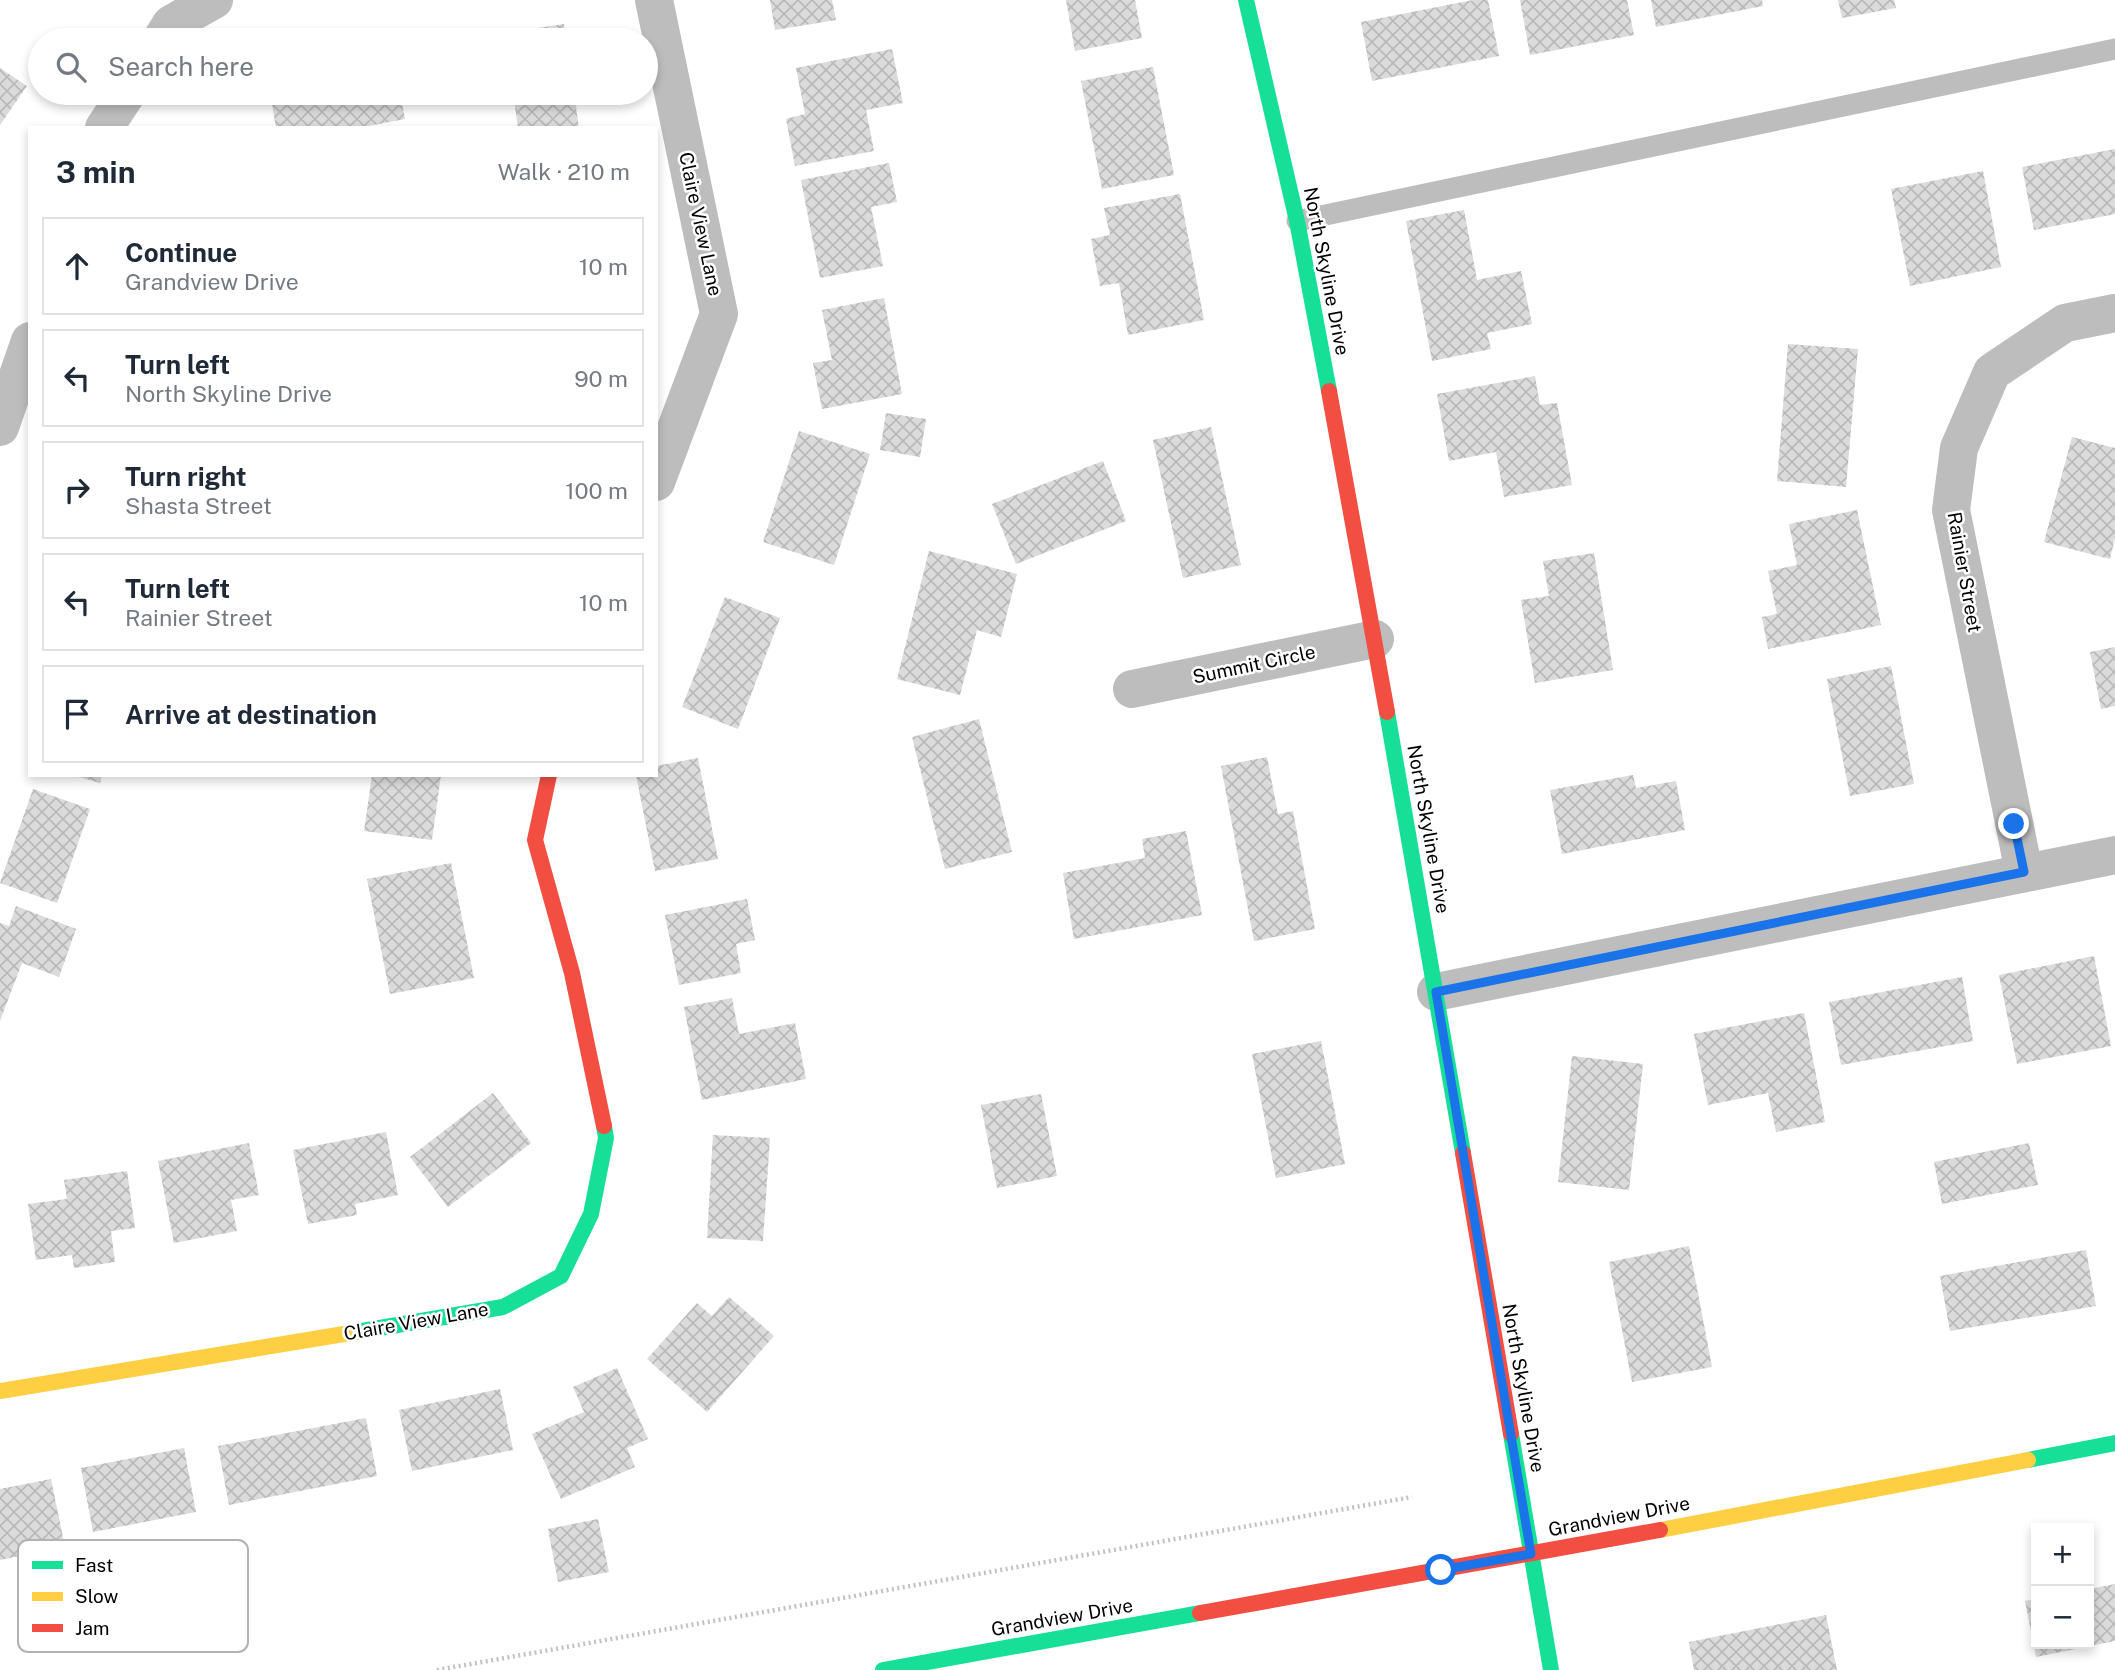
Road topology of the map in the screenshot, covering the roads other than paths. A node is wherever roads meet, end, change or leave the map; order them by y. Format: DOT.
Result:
graph roads {
  1 [pos="214,0"];
  2 [pos="654,0"];
  3 [pos="1246,0"];
  4 [pos="168,28"];
  5 [pos="2115,49"];
  6 [pos="119,105"];
  7 [pos="105,126"];
  8 [pos="1297,221"];
  9 [pos="2115,313"];
  10 [pos="28,347"];
  11 [pos="0,427"];
  12 [pos="658,477"];
  13 [pos="1375,639"];
  14 [pos="1132,689"];
  15 [pos="549,777"];
  16 [pos="2115,855"];
  17 [pos="2024,872"];
  18 [pos="1436,992"];
  19 [pos="0,1391"];
  20 [pos="2115,1443"];
  21 [pos="1531,1554"];
  22 [pos="883,1670"];
  23 [pos="1551,1670"];
  1 -- 4 [label="street"];
  2 -- 12 [label="street, Claire View Lane"];
  3 -- 8 [label="main road, North Skyline Drive"];
  5 -- 8 [label="lane"];
  6 -- 7 [label="street"];
  8 -- 13 [label="main road, North Skyline Drive"];
  9 -- 17 [label="street, Rainier Street"];
  10 -- 11 [label="street"];
  13 -- 14 [label="street, Summit Circle"];
  13 -- 18 [label="main road, North Skyline Drive"];
  15 -- 19 [label="main road, Claire View Lane"];
  16 -- 17 [label="street"];
  17 -- 18 [label="street"];
  18 -- 21 [label="main road, North Skyline Drive"];
  20 -- 21 [label="main road, Grandview Drive"];
  21 -- 22 [label="main road, Grandview Drive"];
  21 -- 23 [label="main road, North Skyline Drive"];
}
